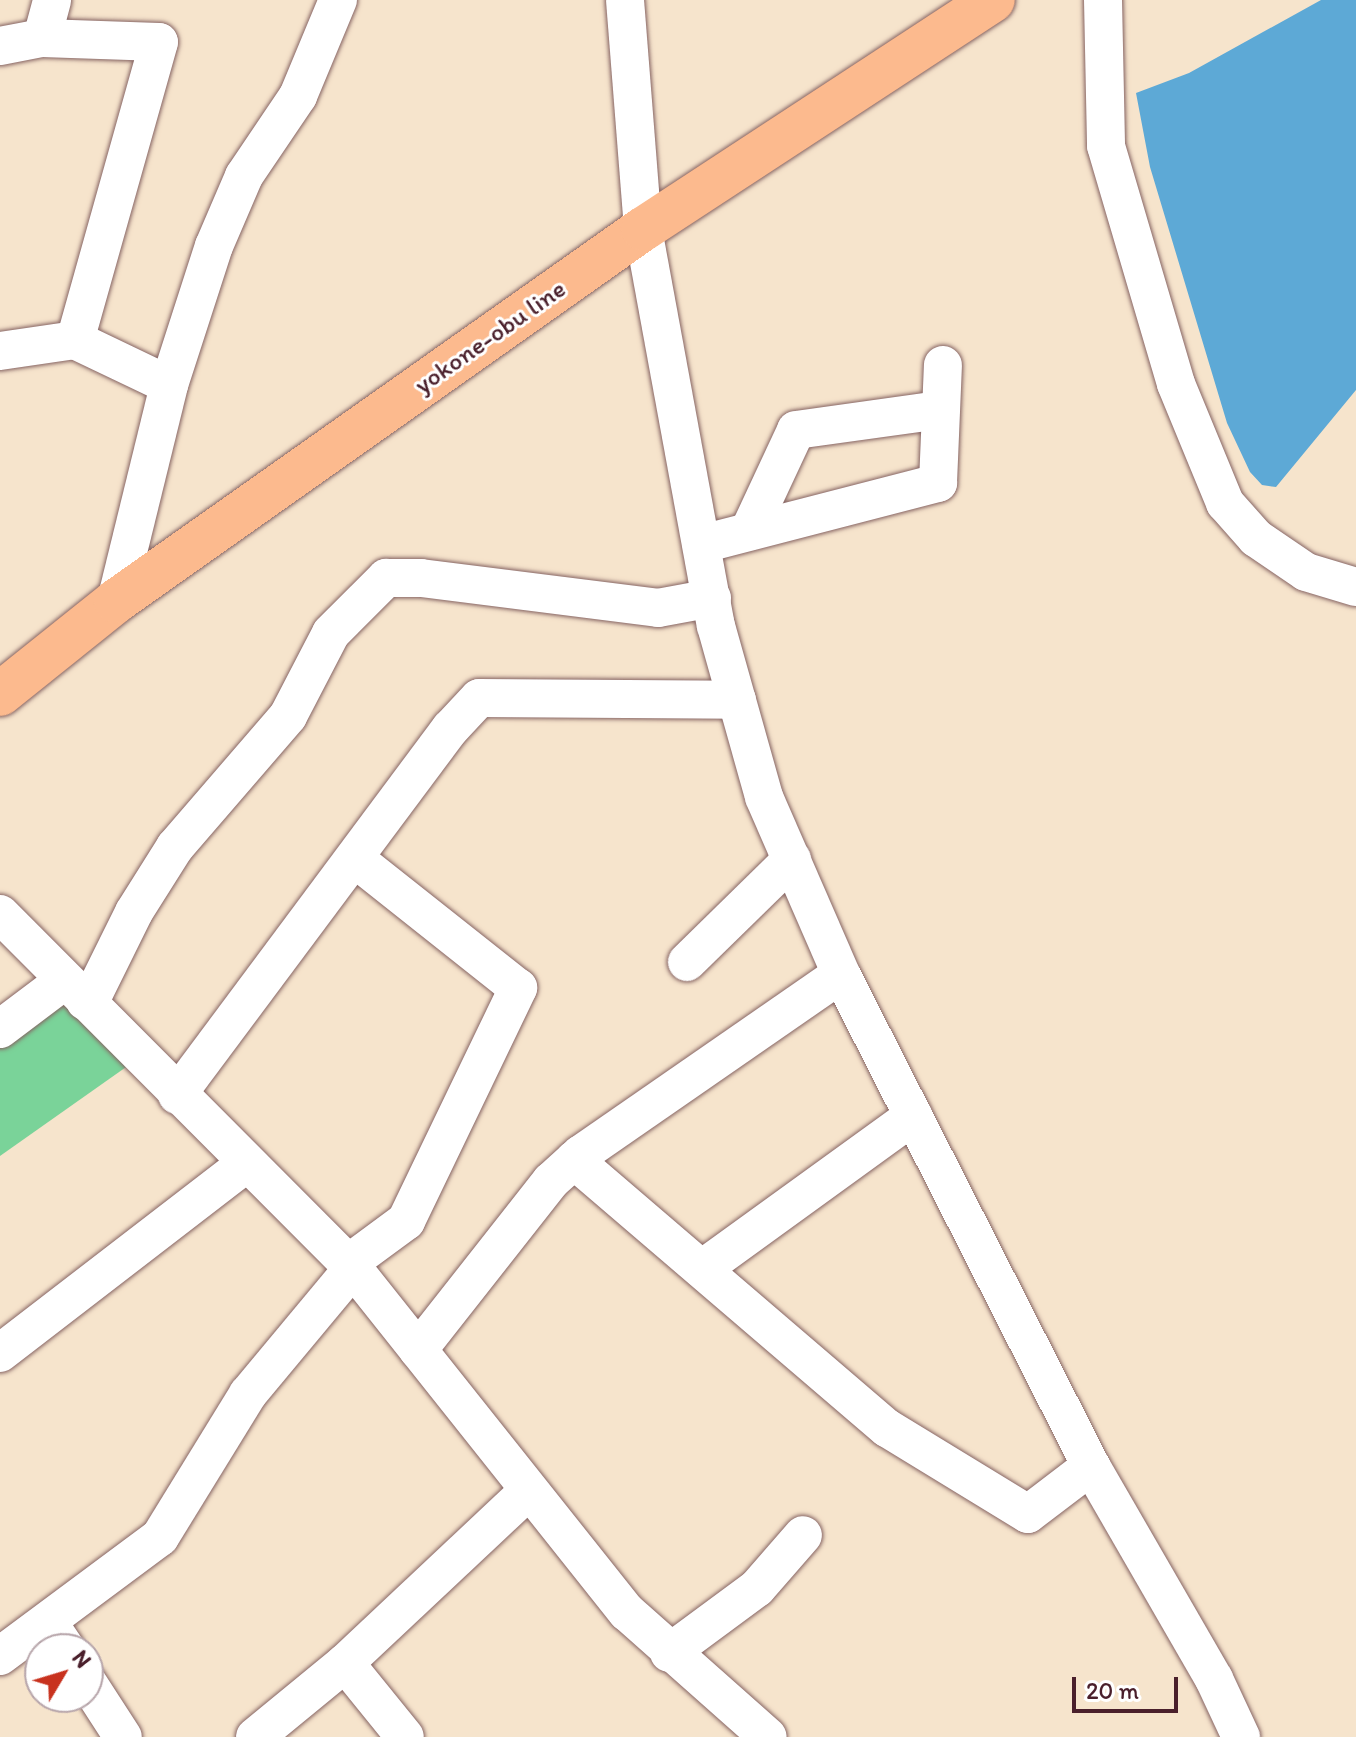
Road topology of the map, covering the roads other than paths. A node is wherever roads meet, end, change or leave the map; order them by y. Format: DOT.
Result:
graph roads {
  1 [pos="52,0"];
  2 [pos="338,0"];
  3 [pos="625,0"];
  4 [pos="993,0"];
  5 [pos="1103,0"];
  6 [pos="42,38"];
  7 [pos="0,46"];
  8 [pos="643,229"];
  9 [pos="75,340"];
  10 [pos="0,351"];
  11 [pos="943,365"];
  12 [pos="169,385"];
  13 [pos="941,410"];
  14 [pos="749,531"];
  15 [pos="702,544"];
  16 [pos="1356,587"];
  17 [pos="712,598"];
  18 [pos="116,601"];
  19 [pos="0,694"];
  20 [pos="737,700"];
  21 [pos="354,858"];
  22 [pos="792,859"];
  23 [pos="0,914"];
  24 [pos="687,962"];
  25 [pos="841,974"];
  26 [pos="75,990"];
  27 [pos="0,1029"];
  28 [pos="177,1095"];
  29 [pos="913,1116"];
  30 [pos="574,1160"];
  31 [pos="245,1164"];
  32 [pos="351,1266"];
  33 [pos="702,1269"];
  34 [pos="418,1350"];
  35 [pos="0,1353"];
  36 [pos="1091,1466"];
  37 [pos="528,1491"];
  38 [pos="803,1535"];
  39 [pos="59,1633"];
  40 [pos="24,1647"];
  41 [pos="669,1653"];
  42 [pos="0,1656"];
  43 [pos="345,1663"];
  44 [pos="104,1708"];
  45 [pos="123,1737"];
  46 [pos="255,1737"];
  47 [pos="405,1737"];
  48 [pos="768,1737"];
  49 [pos="1241,1737"];
  1 -- 6 [label="street"];
  2 -- 12 [label="street"];
  3 -- 8 [label="street"];
  4 -- 8 [label="main road, yokone-obu line"];
  5 -- 16 [label="street"];
  6 -- 7 [label="street"];
  6 -- 9 [label="street"];
  8 -- 15 [label="street"];
  8 -- 18 [label="main road, yokone-obu line"];
  9 -- 10 [label="street"];
  9 -- 12 [label="street"];
  11 -- 13 [label="street"];
  12 -- 18 [label="street"];
  13 -- 14 [label="street"];
  13 -- 14 [label="street"];
  14 -- 15 [label="street"];
  15 -- 17 [label="street"];
  17 -- 20 [label="street"];
  17 -- 26 [label="street"];
  18 -- 19 [label="main road, yokone-obu line"];
  20 -- 21 [label="street"];
  20 -- 22 [label="street"];
  21 -- 28 [label="street"];
  21 -- 32 [label="street"];
  22 -- 24 [label="street"];
  22 -- 25 [label="street"];
  23 -- 26 [label="street"];
  25 -- 29 [label="street"];
  25 -- 30 [label="street"];
  26 -- 27 [label="street"];
  26 -- 28 [label="street"];
  28 -- 31 [label="street"];
  29 -- 33 [label="street"];
  29 -- 36 [label="street"];
  30 -- 33 [label="street"];
  30 -- 34 [label="street"];
  31 -- 32 [label="street"];
  31 -- 35 [label="street"];
  32 -- 34 [label="street"];
  32 -- 39 [label="street"];
  33 -- 36 [label="street"];
  34 -- 37 [label="street"];
  36 -- 49 [label="street"];
  37 -- 41 [label="street"];
  37 -- 43 [label="street"];
  38 -- 41 [label="street"];
  40 -- 42 [label="street"];
  41 -- 48 [label="street"];
  43 -- 46 [label="street"];
  43 -- 47 [label="street"];
  44 -- 45 [label="street"];
}
